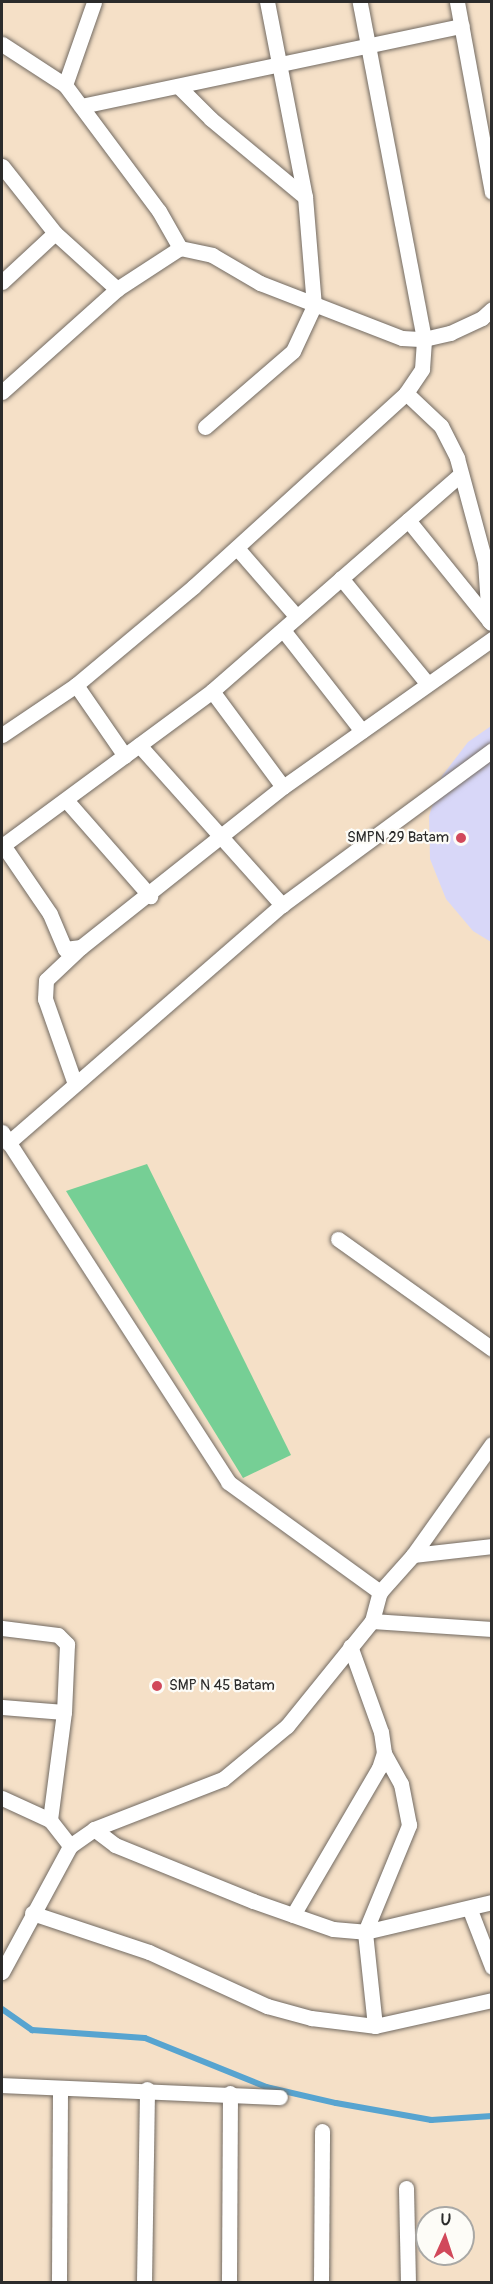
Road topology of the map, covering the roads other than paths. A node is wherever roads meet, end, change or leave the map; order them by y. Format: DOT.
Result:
graph roads {
  1 [pos="94,2"];
  2 [pos="267,2"];
  3 [pos="360,2"];
  4 [pos="457,2"];
  5 [pos="462,27"];
  6 [pos="2,44"];
  7 [pos="367,45"];
  8 [pos="276,63"];
  9 [pos="65,85"];
  10 [pos="179,87"];
  11 [pos="81,106"];
  12 [pos="2,166"];
  13 [pos="492,192"];
  14 [pos="305,197"];
  15 [pos="55,233"];
  16 [pos="180,248"];
  17 [pos="2,282"];
  18 [pos="117,289"];
  19 [pos="314,306"];
  20 [pos="492,309"];
  21 [pos="424,339"];
  22 [pos="2,392"];
  23 [pos="406,393"];
  24 [pos="205,427"];
  25 [pos="461,474"];
  26 [pos="408,520"];
  27 [pos="237,548"];
  28 [pos="341,578"];
  29 [pos="297,617"];
  30 [pos="490,623"];
  31 [pos="283,630"];
  32 [pos="492,639"];
  33 [pos="427,683"];
  34 [pos="76,685"];
  35 [pos="212,691"];
  36 [pos="362,731"];
  37 [pos="2,735"];
  38 [pos="139,745"];
  39 [pos="492,750"];
  40 [pos="125,756"];
  41 [pos="283,787"];
  42 [pos="66,800"];
  43 [pos="221,839"];
  44 [pos="2,845"];
  45 [pos="150,896"];
  46 [pos="282,905"];
  47 [pos="81,947"];
  48 [pos="75,1084"];
  49 [pos="5,1138"];
  50 [pos="338,1239"];
  51 [pos="492,1349"];
  52 [pos="492,1444"];
  53 [pos="492,1546"];
  54 [pos="413,1555"];
  55 [pos="380,1592"];
  56 [pos="372,1621"];
  57 [pos="2,1628"];
  58 [pos="492,1629"];
  59 [pos="350,1646"];
  60 [pos="2,1707"];
  61 [pos="64,1712"];
  62 [pos="384,1753"];
  63 [pos="2,1798"];
  64 [pos="50,1820"];
  65 [pos="94,1829"];
  66 [pos="69,1846"];
  67 [pos="492,1902"];
  68 [pos="470,1910"];
  69 [pos="32,1913"];
  70 [pos="293,1915"];
  71 [pos="365,1932"];
  72 [pos="492,1967"];
  73 [pos="2,1972"];
  74 [pos="492,2000"];
  75 [pos="375,2026"];
  76 [pos="2,2085"];
  77 [pos="60,2088"];
  78 [pos="147,2089"];
  79 [pos="230,2093"];
  80 [pos="280,2097"];
  81 [pos="322,2131"];
  82 [pos="406,2188"];
  83 [pos="59,2283"];
  84 [pos="144,2283"];
  85 [pos="230,2283"];
  86 [pos="321,2283"];
  87 [pos="408,2283"];
  1 -- 9 [label="street"];
  2 -- 8 [label="street"];
  3 -- 7 [label="street"];
  4 -- 5 [label="street"];
  5 -- 7 [label="street"];
  5 -- 13 [label="street"];
  6 -- 9 [label="street"];
  7 -- 8 [label="street"];
  7 -- 21 [label="street"];
  8 -- 10 [label="street"];
  8 -- 14 [label="street"];
  9 -- 11 [label="street"];
  10 -- 11 [label="street"];
  10 -- 14 [label="street"];
  11 -- 16 [label="street"];
  12 -- 15 [label="street"];
  14 -- 19 [label="street"];
  15 -- 17 [label="street"];
  15 -- 18 [label="street"];
  16 -- 18 [label="street"];
  16 -- 19 [label="street"];
  18 -- 22 [label="street"];
  19 -- 21 [label="street"];
  19 -- 24 [label="street"];
  20 -- 21 [label="street"];
  21 -- 23 [label="street"];
  23 -- 25 [label="street"];
  23 -- 27 [label="street"];
  25 -- 26 [label="street"];
  25 -- 30 [label="street"];
  26 -- 28 [label="street"];
  26 -- 30 [label="street"];
  27 -- 29 [label="street"];
  27 -- 34 [label="street"];
  28 -- 29 [label="street"];
  28 -- 33 [label="street"];
  29 -- 31 [label="street"];
  31 -- 35 [label="street"];
  31 -- 36 [label="street"];
  32 -- 33 [label="street"];
  33 -- 36 [label="street"];
  34 -- 37 [label="street"];
  34 -- 40 [label="street"];
  35 -- 38 [label="street"];
  35 -- 41 [label="street"];
  36 -- 41 [label="street"];
  38 -- 40 [label="street"];
  38 -- 43 [label="street"];
  39 -- 46 [label="street"];
  40 -- 42 [label="street"];
  41 -- 43 [label="street"];
  42 -- 44 [label="street"];
  42 -- 45 [label="street"];
  43 -- 45 [label="street"];
  43 -- 46 [label="street"];
  44 -- 47 [label="street"];
  45 -- 47 [label="street"];
  46 -- 48 [label="street"];
  47 -- 48 [label="street"];
  48 -- 49 [label="street"];
  49 -- 55 [label="street"];
  50 -- 51 [label="street"];
  52 -- 54 [label="street"];
  53 -- 54 [label="street"];
  54 -- 55 [label="street"];
  55 -- 56 [label="street"];
  56 -- 58 [label="street"];
  56 -- 59 [label="street"];
  57 -- 61 [label="street"];
  59 -- 62 [label="street"];
  59 -- 65 [label="street"];
  60 -- 61 [label="street"];
  61 -- 64 [label="street"];
  62 -- 70 [label="street"];
  62 -- 71 [label="street"];
  63 -- 64 [label="street"];
  64 -- 66 [label="street"];
  65 -- 66 [label="street"];
  65 -- 70 [label="street"];
  66 -- 69 [label="street"];
  67 -- 68 [label="street"];
  68 -- 71 [label="street"];
  68 -- 72 [label="street"];
  69 -- 73 [label="street"];
  69 -- 75 [label="street"];
  70 -- 71 [label="street"];
  71 -- 75 [label="street"];
  74 -- 75 [label="street"];
  76 -- 77 [label="street"];
  77 -- 78 [label="street"];
  77 -- 83 [label="street"];
  78 -- 79 [label="street"];
  78 -- 84 [label="street"];
  79 -- 80 [label="street"];
  79 -- 85 [label="street"];
  81 -- 86 [label="street"];
  82 -- 87 [label="street"];
}
